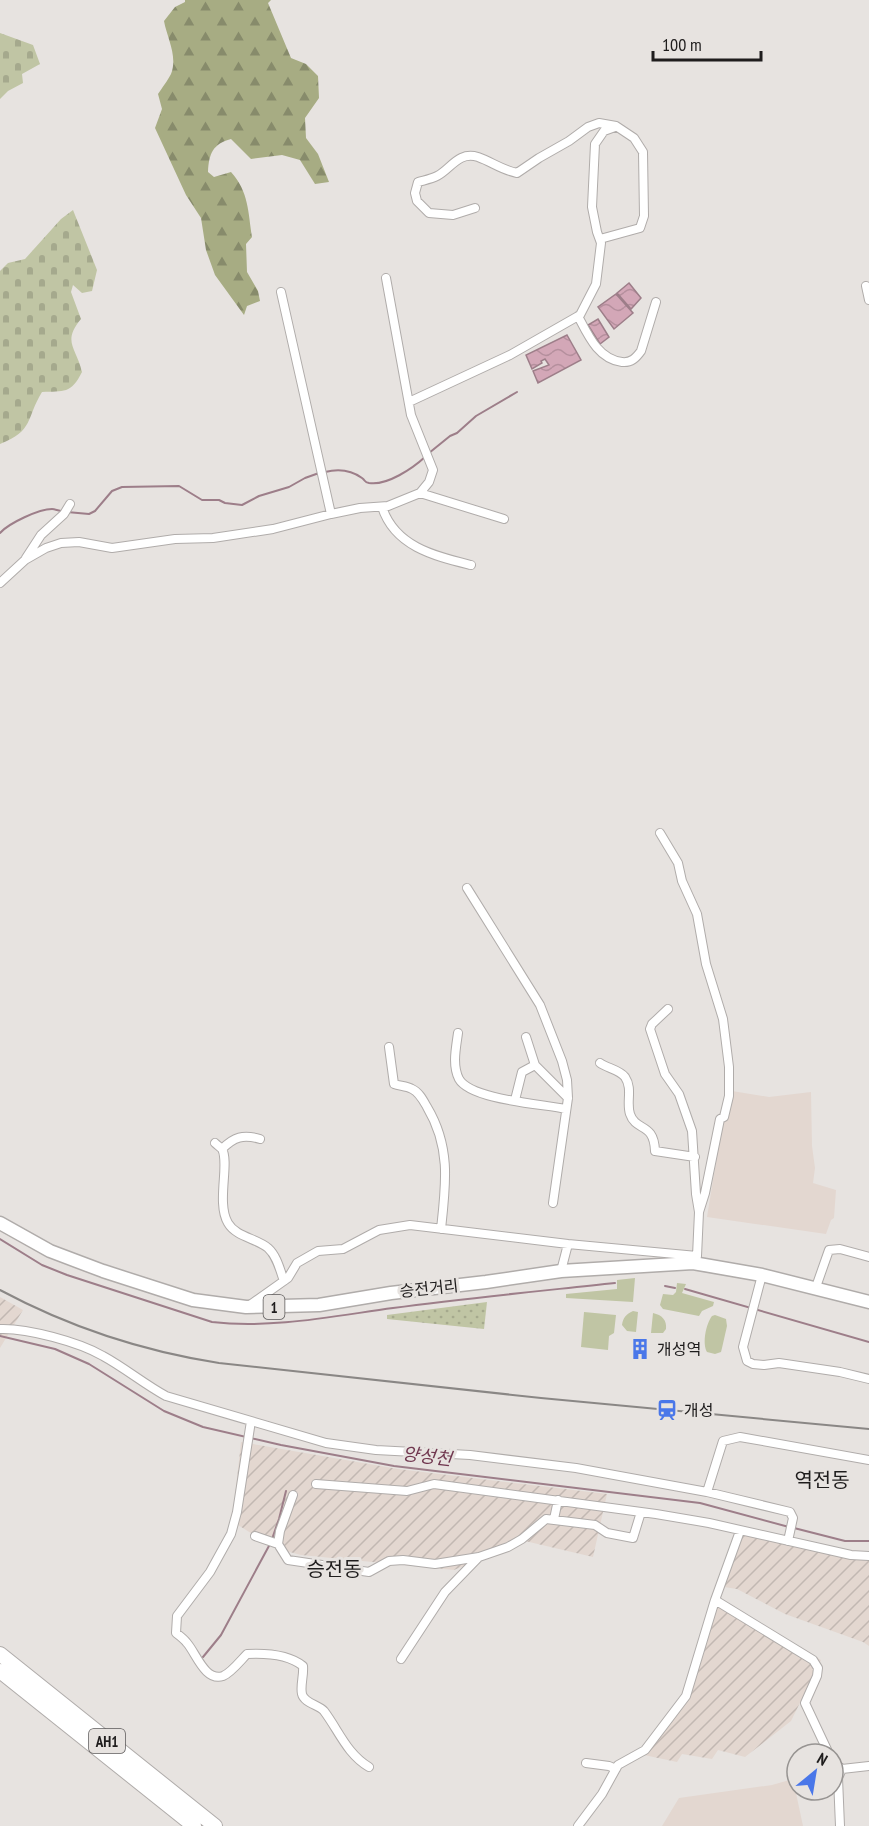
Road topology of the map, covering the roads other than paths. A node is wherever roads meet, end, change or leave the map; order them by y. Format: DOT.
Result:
graph roads {
  1 [pos="616,126"];
  2 [pos="475,208"];
  3 [pos="600,239"];
  4 [pos="386,278"];
  5 [pos="866,286"];
  6 [pos="281,292"];
  7 [pos="869,300"];
  8 [pos="656,302"];
  9 [pos="578,316"];
  10 [pos="409,402"];
  11 [pos="420,493"];
  12 [pos="382,507"];
  13 [pos="67,509"];
  14 [pos="331,514"];
  15 [pos="504,519"];
  16 [pos="25,560"];
  17 [pos="471,565"];
  18 [pos="0,583"];
  19 [pos="660,833"];
  20 [pos="467,888"];
  21 [pos="668,1009"];
  22 [pos="458,1033"];
  23 [pos="526,1037"];
  24 [pos="389,1047"];
  25 [pos="600,1063"];
  26 [pos="536,1065"];
  27 [pos="568,1098"];
  28 [pos="515,1100"];
  29 [pos="567,1109"];
  30 [pos="260,1138"];
  31 [pos="695,1157"];
  32 [pos="553,1203"];
  33 [pos="699,1212"];
  34 [pos="0,1223"];
  35 [pos="441,1229"];
  36 [pos="568,1244"];
  37 [pos="869,1257"];
  38 [pos="695,1259"];
  39 [pos="561,1271"];
  40 [pos="762,1275"];
  41 [pos="284,1281"];
  42 [pos="816,1287"];
  43 [pos="869,1302"];
  44 [pos="246,1307"];
  45 [pos="0,1329"];
  46 [pos="869,1379"];
  47 [pos="250,1421"];
  48 [pos="869,1460"];
  49 [pos="316,1484"];
  50 [pos="707,1492"];
  51 [pos="293,1495"];
  52 [pos="558,1500"];
  53 [pos="641,1512"];
  54 [pos="554,1519"];
  55 [pos="740,1531"];
  56 [pos="255,1536"];
  57 [pos="789,1538"];
  58 [pos="277,1544"];
  59 [pos="869,1556"];
  60 [pos="479,1557"];
  61 [pos="716,1600"];
  62 [pos="0,1654"];
  63 [pos="401,1659"];
  64 [pos="0,1671"];
  65 [pos="823,1742"];
  66 [pos="586,1763"];
  67 [pos="869,1766"];
  68 [pos="369,1767"];
  69 [pos="616,1769"];
  70 [pos="845,1769"];
  71 [pos="839,1802"];
  72 [pos="194,1826"];
  73 [pos="215,1826"];
  74 [pos="578,1826"];
  75 [pos="840,1826"];
  1 -- 2 [label="street"];
  1 -- 3 [label="street"];
  1 -- 3 [label="street"];
  3 -- 9 [label="street"];
  4 -- 10 [label="street"];
  5 -- 7 [label="street"];
  6 -- 14 [label="street"];
  8 -- 9 [label="street"];
  9 -- 10 [label="street"];
  10 -- 11 [label="street"];
  11 -- 12 [label="street"];
  11 -- 15 [label="street"];
  12 -- 14 [label="street"];
  12 -- 17 [label="street"];
  13 -- 16 [label="street"];
  14 -- 16 [label="street"];
  16 -- 18 [label="street"];
  19 -- 33 [label="street"];
  20 -- 27 [label="street"];
  21 -- 31 [label="street"];
  22 -- 28 [label="street"];
  23 -- 26 [label="street"];
  24 -- 35 [label="street"];
  25 -- 31 [label="street"];
  26 -- 27 [label="street"];
  26 -- 28 [label="street"];
  27 -- 29 [label="street"];
  28 -- 29 [label="street"];
  29 -- 32 [label="street"];
  30 -- 41 [label="street"];
  31 -- 33 [label="street"];
  33 -- 38 [label="street"];
  34 -- 44 [label="main road, 승전거리 / 1"];
  35 -- 36 [label="street"];
  35 -- 41 [label="street"];
  36 -- 38 [label="street"];
  36 -- 39 [label="street"];
  37 -- 42 [label="street"];
  38 -- 39 [label="main road, 승전거리 / 1"];
  38 -- 40 [label="main road, 승전거리 / 1"];
  39 -- 44 [label="main road, 승전거리 / 1"];
  40 -- 42 [label="main road, 승전거리 / 1"];
  40 -- 46 [label="street"];
  41 -- 44 [label="street"];
  42 -- 43 [label="main road, 승전거리 / 1"];
  45 -- 47 [label="street"];
  47 -- 50 [label="street"];
  47 -- 68 [label="street"];
  48 -- 50 [label="street"];
  49 -- 52 [label="street"];
  50 -- 57 [label="street"];
  51 -- 58 [label="street"];
  52 -- 53 [label="street"];
  52 -- 54 [label="street"];
  53 -- 54 [label="street"];
  53 -- 55 [label="street"];
  54 -- 60 [label="street"];
  55 -- 57 [label="street"];
  55 -- 61 [label="street"];
  56 -- 58 [label="street"];
  57 -- 59 [label="street"];
  58 -- 60 [label="street"];
  60 -- 63 [label="street"];
  61 -- 65 [label="street"];
  61 -- 69 [label="street"];
  62 -- 73 [label="highway, AH1"];
  64 -- 72 [label="highway, AH1"];
  66 -- 69 [label="street"];
  67 -- 70 [label="street"];
  69 -- 74 [label="street"];
  71 -- 75 [label="street"];
}
